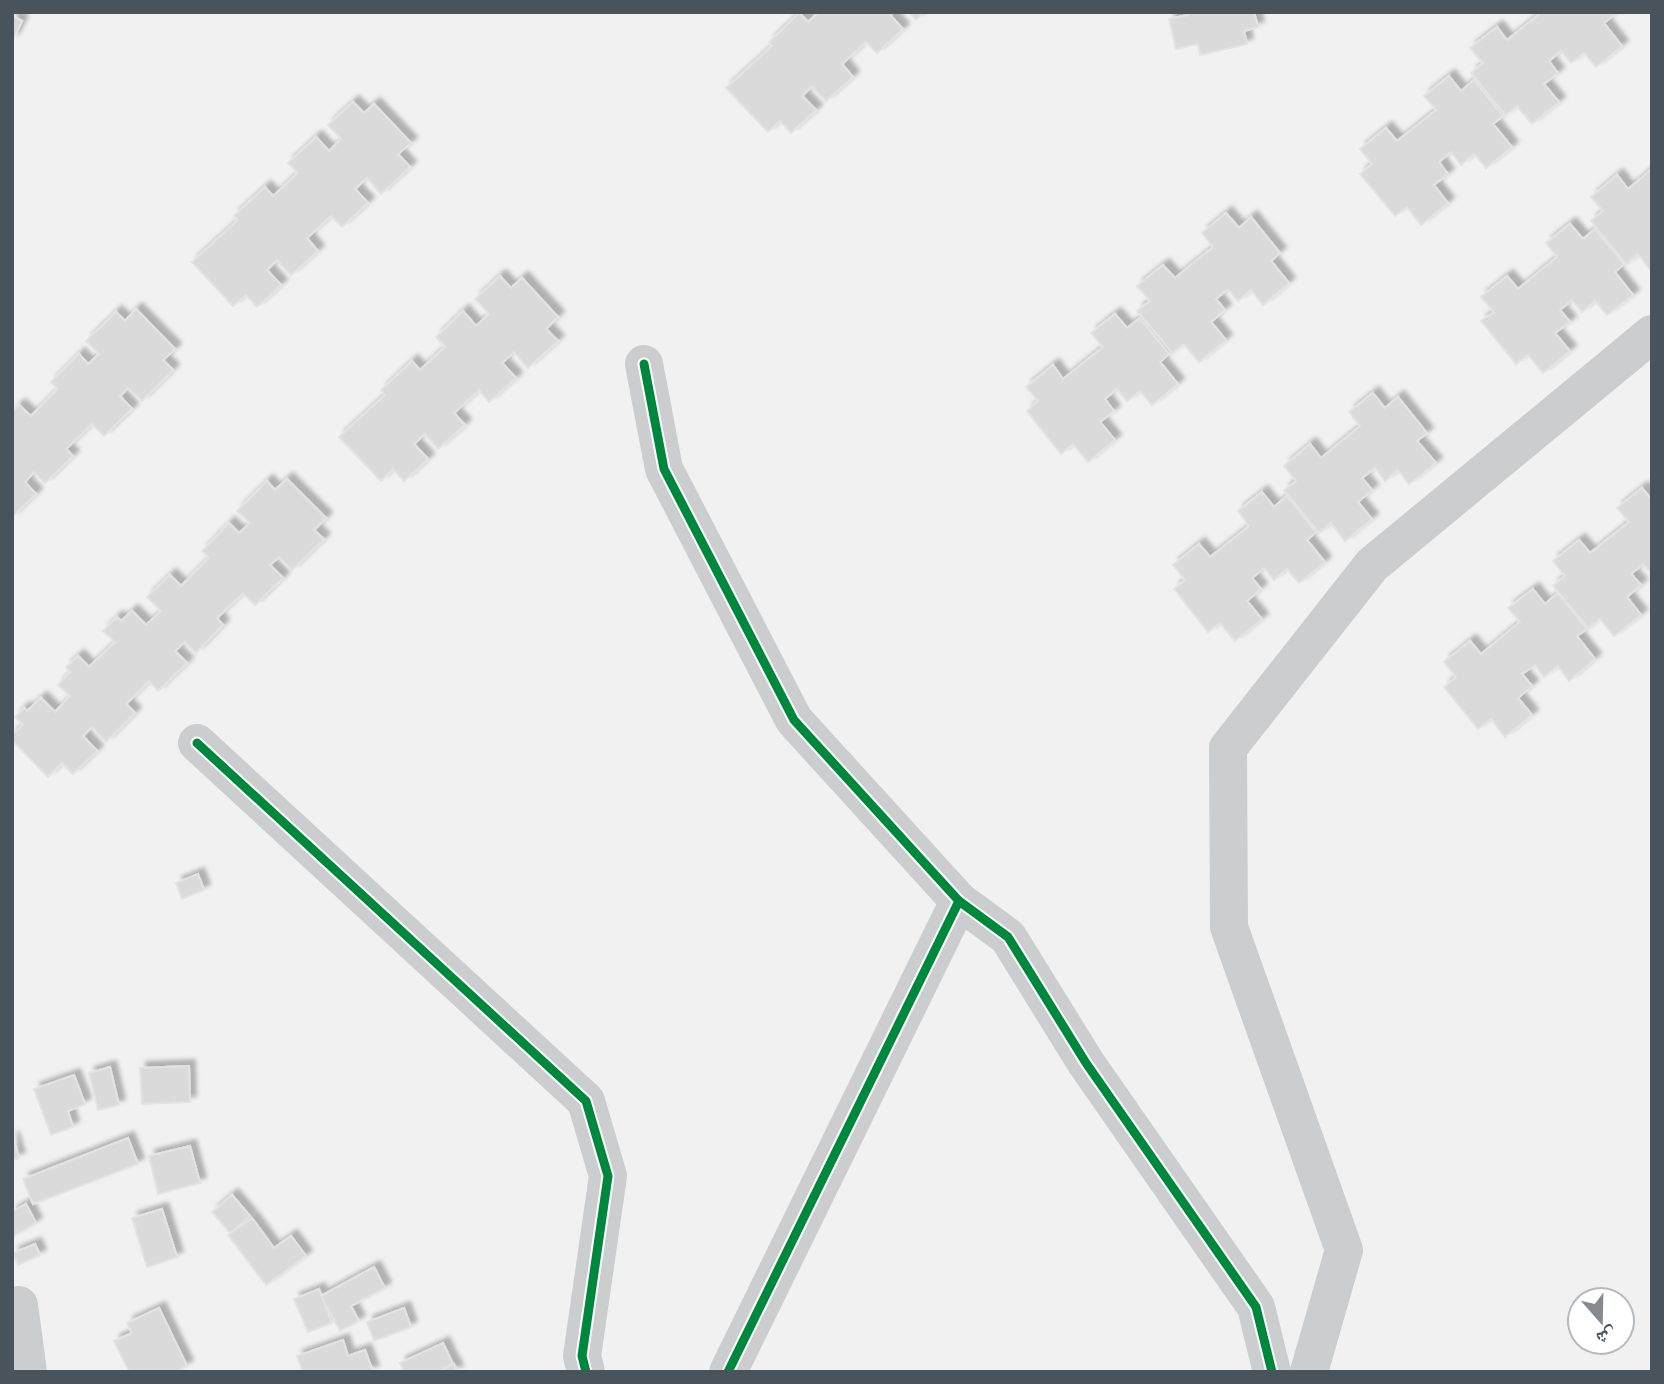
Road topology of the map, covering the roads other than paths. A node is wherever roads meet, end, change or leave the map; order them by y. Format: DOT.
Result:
graph roads {
  1 [pos="1652,334"];
  2 [pos="644,364"];
  3 [pos="197,743"];
  4 [pos="959,901"];
  5 [pos="19,1306"];
  6 [pos="28,1372"];
  7 [pos="586,1372"];
  8 [pos="728,1372"];
  9 [pos="1272,1372"];
  10 [pos="1309,1372"];
  1 -- 10 [label="street"];
  2 -- 4 [label="street"];
  3 -- 7 [label="street"];
  4 -- 8 [label="street"];
  4 -- 9 [label="street"];
  5 -- 6 [label="street"];
}
